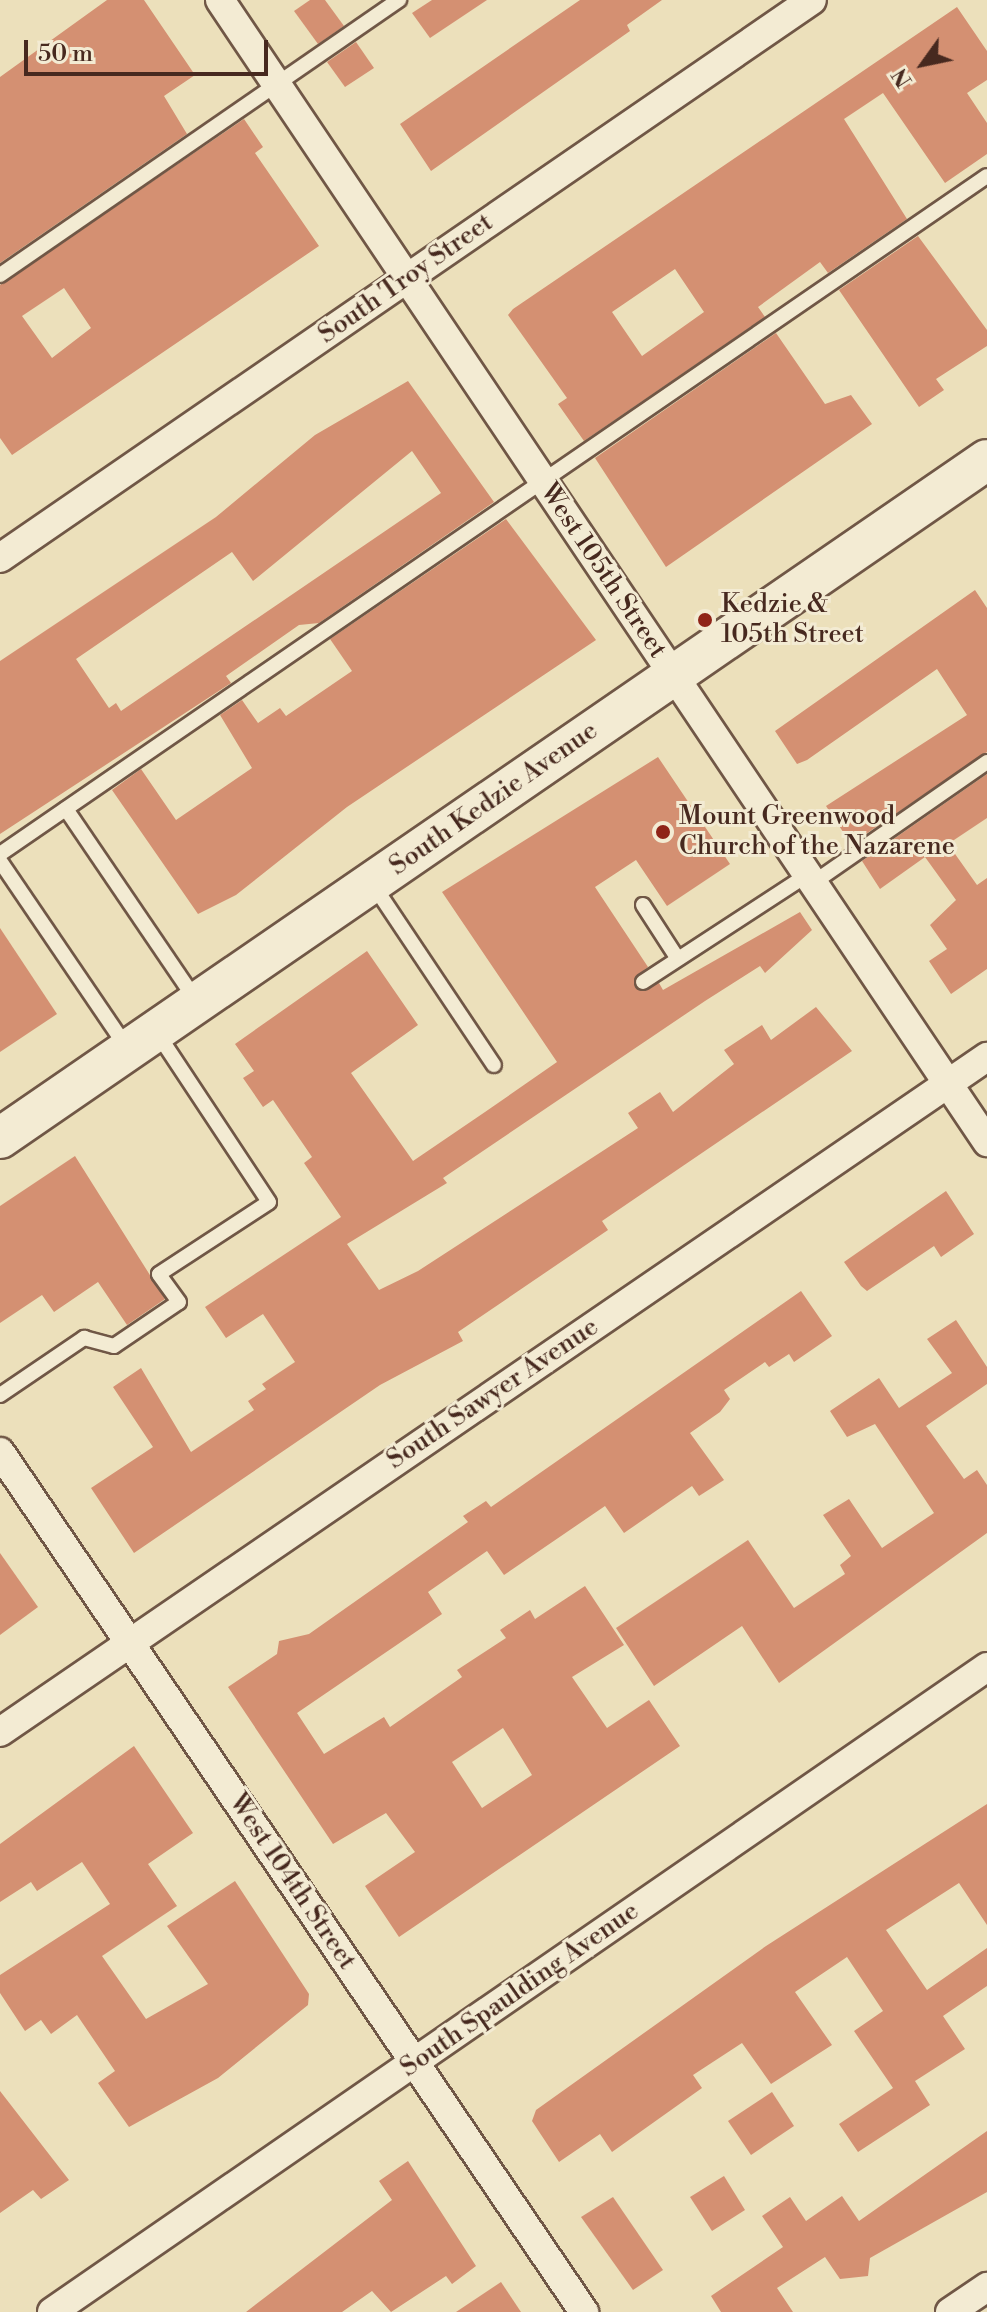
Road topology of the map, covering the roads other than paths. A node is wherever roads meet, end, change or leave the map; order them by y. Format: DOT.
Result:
graph roads {
  1 [pos="220,0"];
  2 [pos="399,0"];
  3 [pos="812,0"];
  4 [pos="277,85"];
  5 [pos="987,176"];
  6 [pos="0,275"];
  7 [pos="407,279"];
  8 [pos="987,460"];
  9 [pos="543,482"];
  10 [pos="0,558"];
  11 [pos="673,676"];
  12 [pos="987,762"];
  13 [pos="66,809"];
  14 [pos="0,854"];
  15 [pos="0,861"];
  16 [pos="810,879"];
  17 [pos="372,883"];
  18 [pos="643,905"];
  19 [pos="678,959"];
  20 [pos="643,982"];
  21 [pos="197,1003"];
  22 [pos="142,1040"];
  23 [pos="987,1057"];
  24 [pos="494,1065"];
  25 [pos="948,1083"];
  26 [pos="0,1138"];
  27 [pos="987,1142"];
  28 [pos="0,1395"];
  29 [pos="0,1452"];
  30 [pos="130,1643"];
  31 [pos="987,1667"];
  32 [pos="0,1732"];
  33 [pos="415,2062"];
  34 [pos="987,2287"];
  35 [pos="52,2312"];
  36 [pos="584,2312"];
  37 [pos="950,2312"];
  1 -- 4 [label="street, West 105th Street"];
  2 -- 4 [label="lane"];
  3 -- 7 [label="street, South Troy Street"];
  4 -- 6 [label="lane"];
  4 -- 7 [label="street, West 105th Street"];
  5 -- 9 [label="lane"];
  7 -- 9 [label="street, West 105th Street"];
  7 -- 10 [label="street, South Troy Street"];
  8 -- 11 [label="main road, South Kedzie Avenue"];
  9 -- 11 [label="street, West 105th Street"];
  9 -- 13 [label="lane"];
  11 -- 16 [label="street, West 105th Street"];
  11 -- 17 [label="main road, South Kedzie Avenue"];
  12 -- 16 [label="lane"];
  13 -- 14 [label="lane"];
  13 -- 21 [label="lane"];
  15 -- 22 [label="lane"];
  16 -- 19 [label="lane"];
  16 -- 25 [label="street, West 105th Street"];
  17 -- 21 [label="main road, South Kedzie Avenue"];
  17 -- 24 [label="lane"];
  18 -- 19 [label="lane"];
  19 -- 20 [label="lane"];
  21 -- 22 [label="main road, South Kedzie Avenue"];
  22 -- 26 [label="main road, South Kedzie Avenue"];
  22 -- 28 [label="lane"];
  23 -- 25 [label="street, South Sawyer Avenue"];
  25 -- 27 [label="street, West 105th Street"];
  25 -- 30 [label="street, South Sawyer Avenue"];
  29 -- 30 [label="street, West 104th Street"];
  30 -- 32 [label="street, South Sawyer Avenue"];
  30 -- 33 [label="street, West 104th Street"];
  31 -- 33 [label="street, South Spaulding Avenue"];
  33 -- 35 [label="street, South Spaulding Avenue"];
  33 -- 36 [label="street, West 104th Street"];
  34 -- 37 [label="street"];
}
